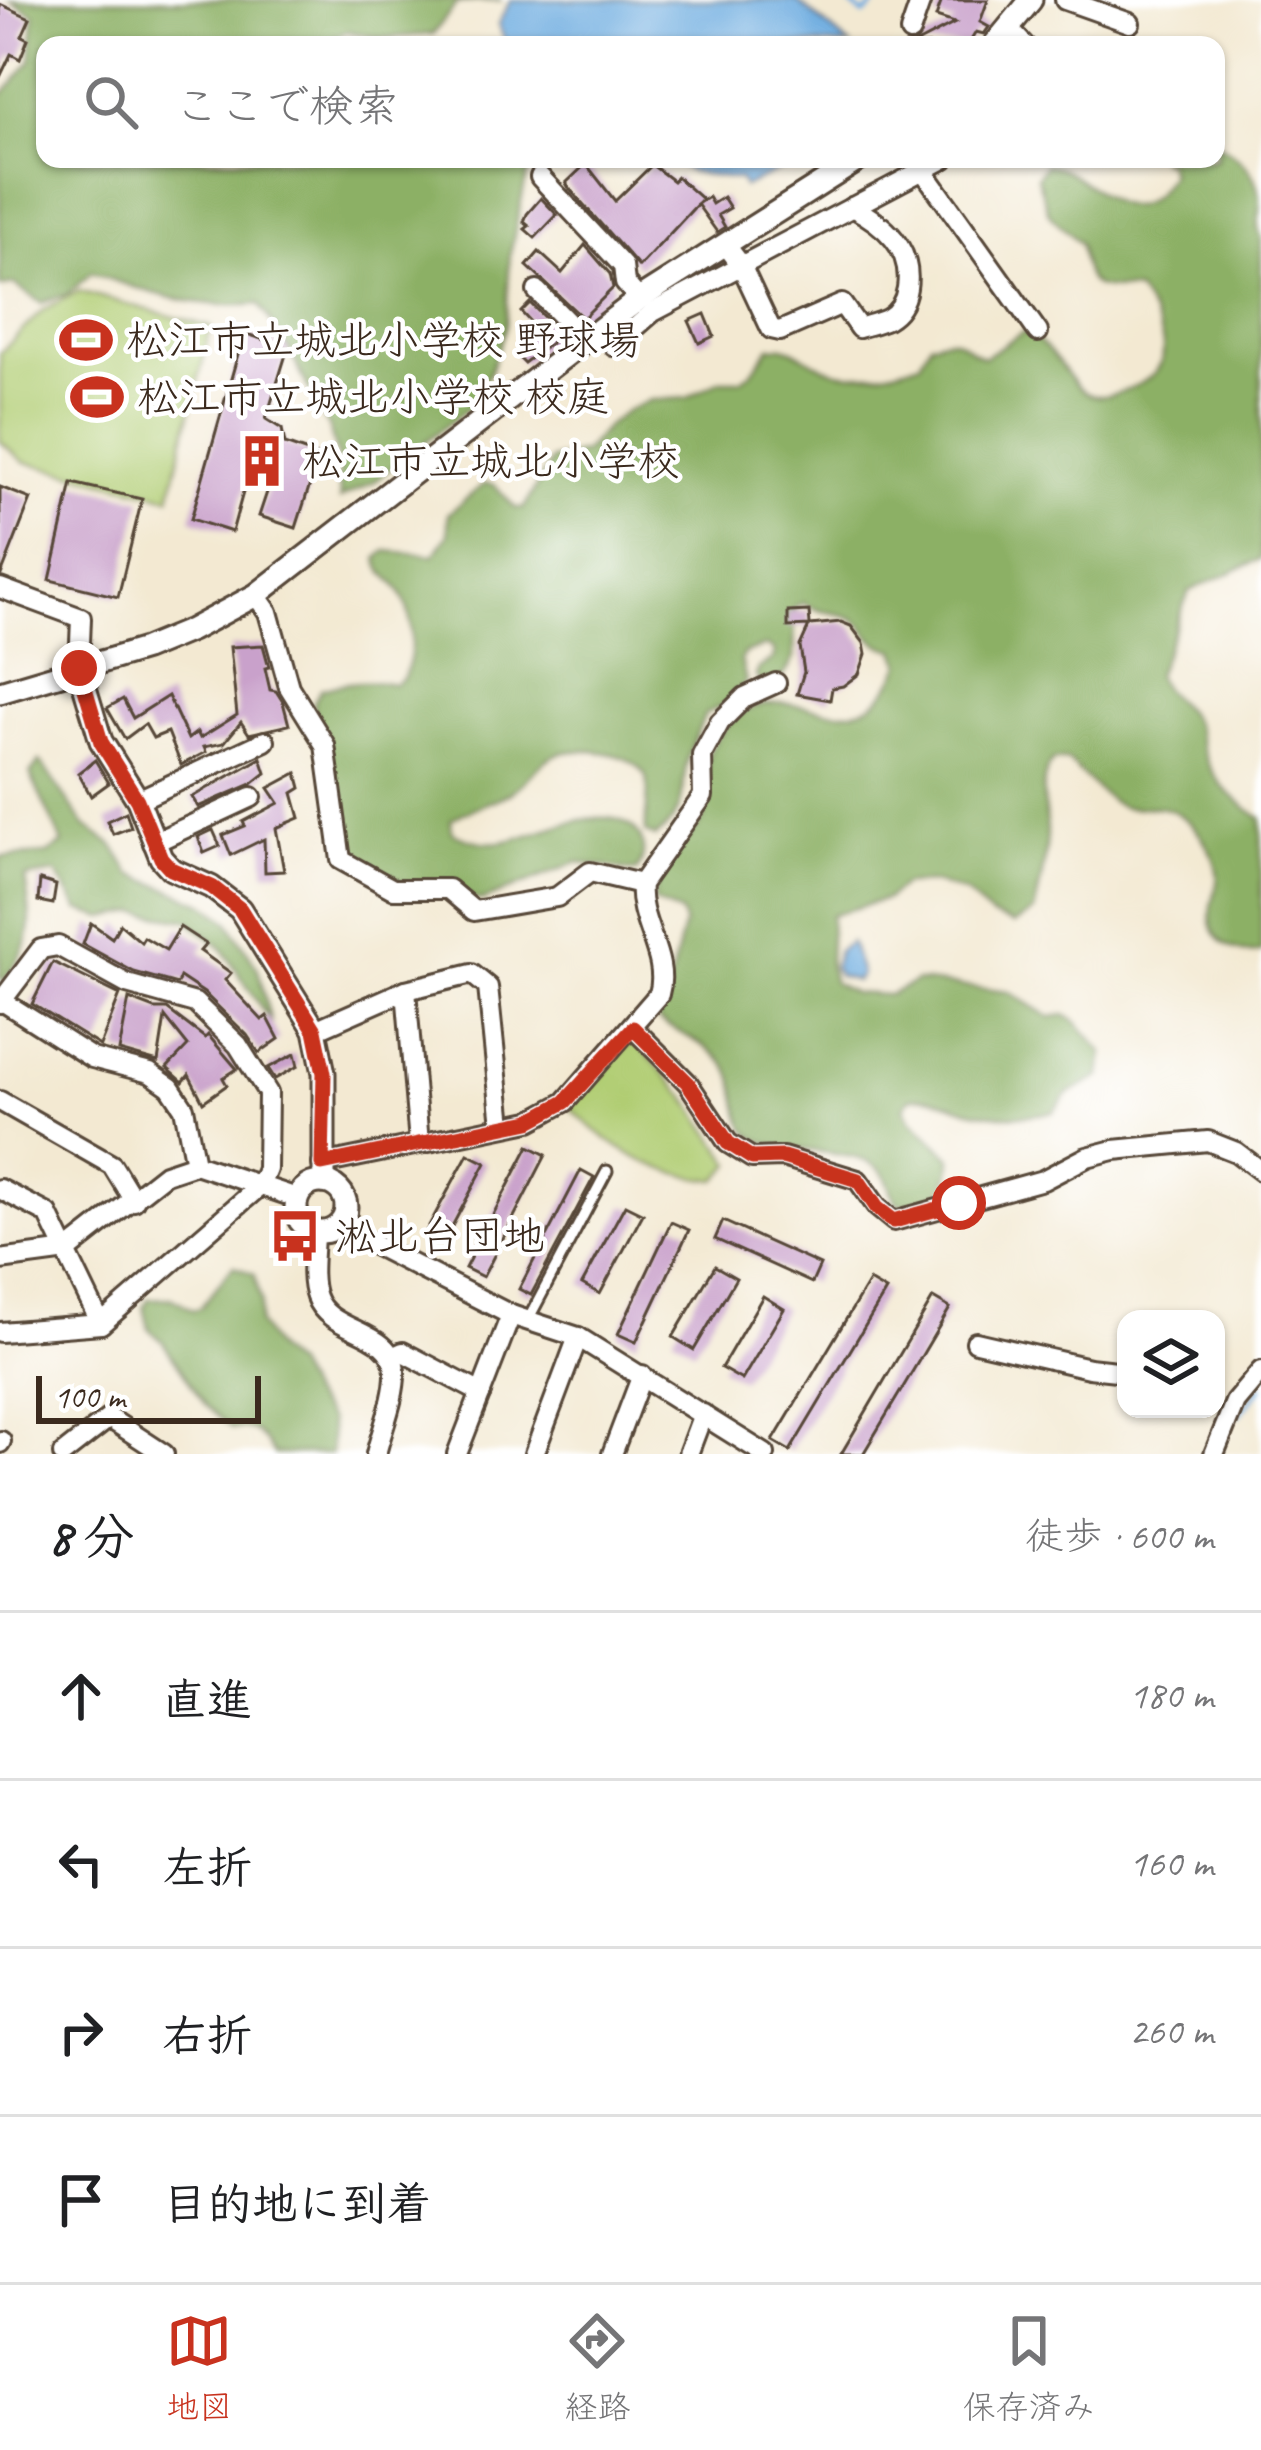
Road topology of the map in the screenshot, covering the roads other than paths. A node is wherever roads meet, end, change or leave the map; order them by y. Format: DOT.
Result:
graph roads {
  1 [pos="921,0"];
  2 [pos="1031,0"];
  3 [pos="1065,0"];
  4 [pos="1130,23"];
  5 [pos="910,32"];
  6 [pos="1011,36"];
  7 [pos="846,168"];
  8 [pos="922,169"];
  9 [pos="540,177"];
  10 [pos="852,207"];
  11 [pos="724,244"];
  12 [pos="740,265"];
  13 [pos="537,291"];
  14 [pos="639,299"];
  15 [pos="1038,332"];
  16 [pos="585,340"];
  17 [pos="614,346"];
  18 [pos="0,588"];
  19 [pos="256,596"];
  20 [pos="79,668"];
  21 [pos="776,683"];
  22 [pos="0,692"];
  23 [pos="265,741"];
  24 [pos="252,797"];
  25 [pos="137,800"];
  26 [pos="153,843"];
  27 [pos="641,884"];
  28 [pos="406,990"];
  29 [pos="1,1002"];
  30 [pos="633,1028"];
  31 [pos="315,1030"];
  32 [pos="0,1101"];
  33 [pos="502,1125"];
  34 [pos="418,1143"];
  35 [pos="195,1164"];
  36 [pos="1261,1171"];
  37 [pos="607,1172"];
  38 [pos="323,1173"];
  39 [pos="260,1186"];
  40 [pos="0,1189"];
  41 [pos="297,1198"];
  42 [pos="134,1201"];
  43 [pos="337,1226"];
  44 [pos="314,1231"];
  45 [pos="67,1251"];
  46 [pos="0,1260"];
  47 [pos="519,1317"];
  48 [pos="101,1324"];
  49 [pos="0,1332"];
  50 [pos="578,1337"];
  51 [pos="976,1342"];
  52 [pos="392,1357"];
  53 [pos="1117,1371"];
  54 [pos="1261,1371"];
  55 [pos="642,1375"];
  56 [pos="481,1393"];
  57 [pos="1225,1396"];
  58 [pos="1235,1402"];
  59 [pos="703,1414"];
  60 [pos="63,1454"];
  61 [pos="164,1454"];
  62 [pos="376,1454"];
  63 [pos="457,1454"];
  64 [pos="534,1454"];
  65 [pos="612,1454"];
  66 [pos="688,1454"];
  67 [pos="765,1454"];
  68 [pos="1214,1454"];
  1 -- 5 [label="street"];
  2 -- 6 [label="street"];
  3 -- 4 [label="street"];
  7 -- 11 [label="street"];
  8 -- 10 [label="street"];
  8 -- 15 [label="street"];
  9 -- 14 [label="street"];
  10 -- 12 [label="street"];
  10 -- 12 [label="street"];
  11 -- 12 [label="street"];
  11 -- 14 [label="street"];
  12 -- 17 [label="street"];
  13 -- 16 [label="street"];
  14 -- 16 [label="street"];
  16 -- 19 [label="street"];
  18 -- 20 [label="street"];
  19 -- 20 [label="street"];
  19 -- 27 [label="street"];
  20 -- 22 [label="street"];
  20 -- 25 [label="street"];
  21 -- 27 [label="street"];
  23 -- 25 [label="street"];
  24 -- 26 [label="street"];
  25 -- 26 [label="street"];
  26 -- 31 [label="street"];
  27 -- 30 [label="street"];
  28 -- 31 [label="street"];
  28 -- 33 [label="street"];
  28 -- 34 [label="street"];
  29 -- 35 [label="street"];
  29 -- 39 [label="street"];
  30 -- 33 [label="street"];
  30 -- 36 [label="street"];
  31 -- 38 [label="street"];
  32 -- 42 [label="street"];
  33 -- 34 [label="street"];
  34 -- 38 [label="street"];
  35 -- 39 [label="street"];
  35 -- 42 [label="street"];
  37 -- 47 [label="lane"];
  38 -- 41 [label="street"];
  38 -- 43 [label="street"];
  39 -- 41 [label="street"];
  39 -- 48 [label="street"];
  40 -- 45 [label="street"];
  41 -- 44 [label="street"];
  42 -- 45 [label="street"];
  43 -- 44 [label="street"];
  43 -- 47 [label="street"];
  44 -- 52 [label="street"];
  45 -- 46 [label="street"];
  45 -- 48 [label="street"];
  47 -- 50 [label="street"];
  47 -- 56 [label="street"];
  48 -- 49 [label="street"];
  50 -- 55 [label="street"];
  50 -- 64 [label="street"];
  51 -- 53 [label="street"];
  52 -- 56 [label="street"];
  52 -- 62 [label="street"];
  54 -- 58 [label="street"];
  55 -- 59 [label="street"];
  55 -- 65 [label="street"];
  56 -- 63 [label="street"];
  57 -- 58 [label="street"];
  58 -- 68 [label="street"];
  59 -- 66 [label="street"];
  59 -- 67 [label="street"];
  60 -- 61 [label="street"];
}
